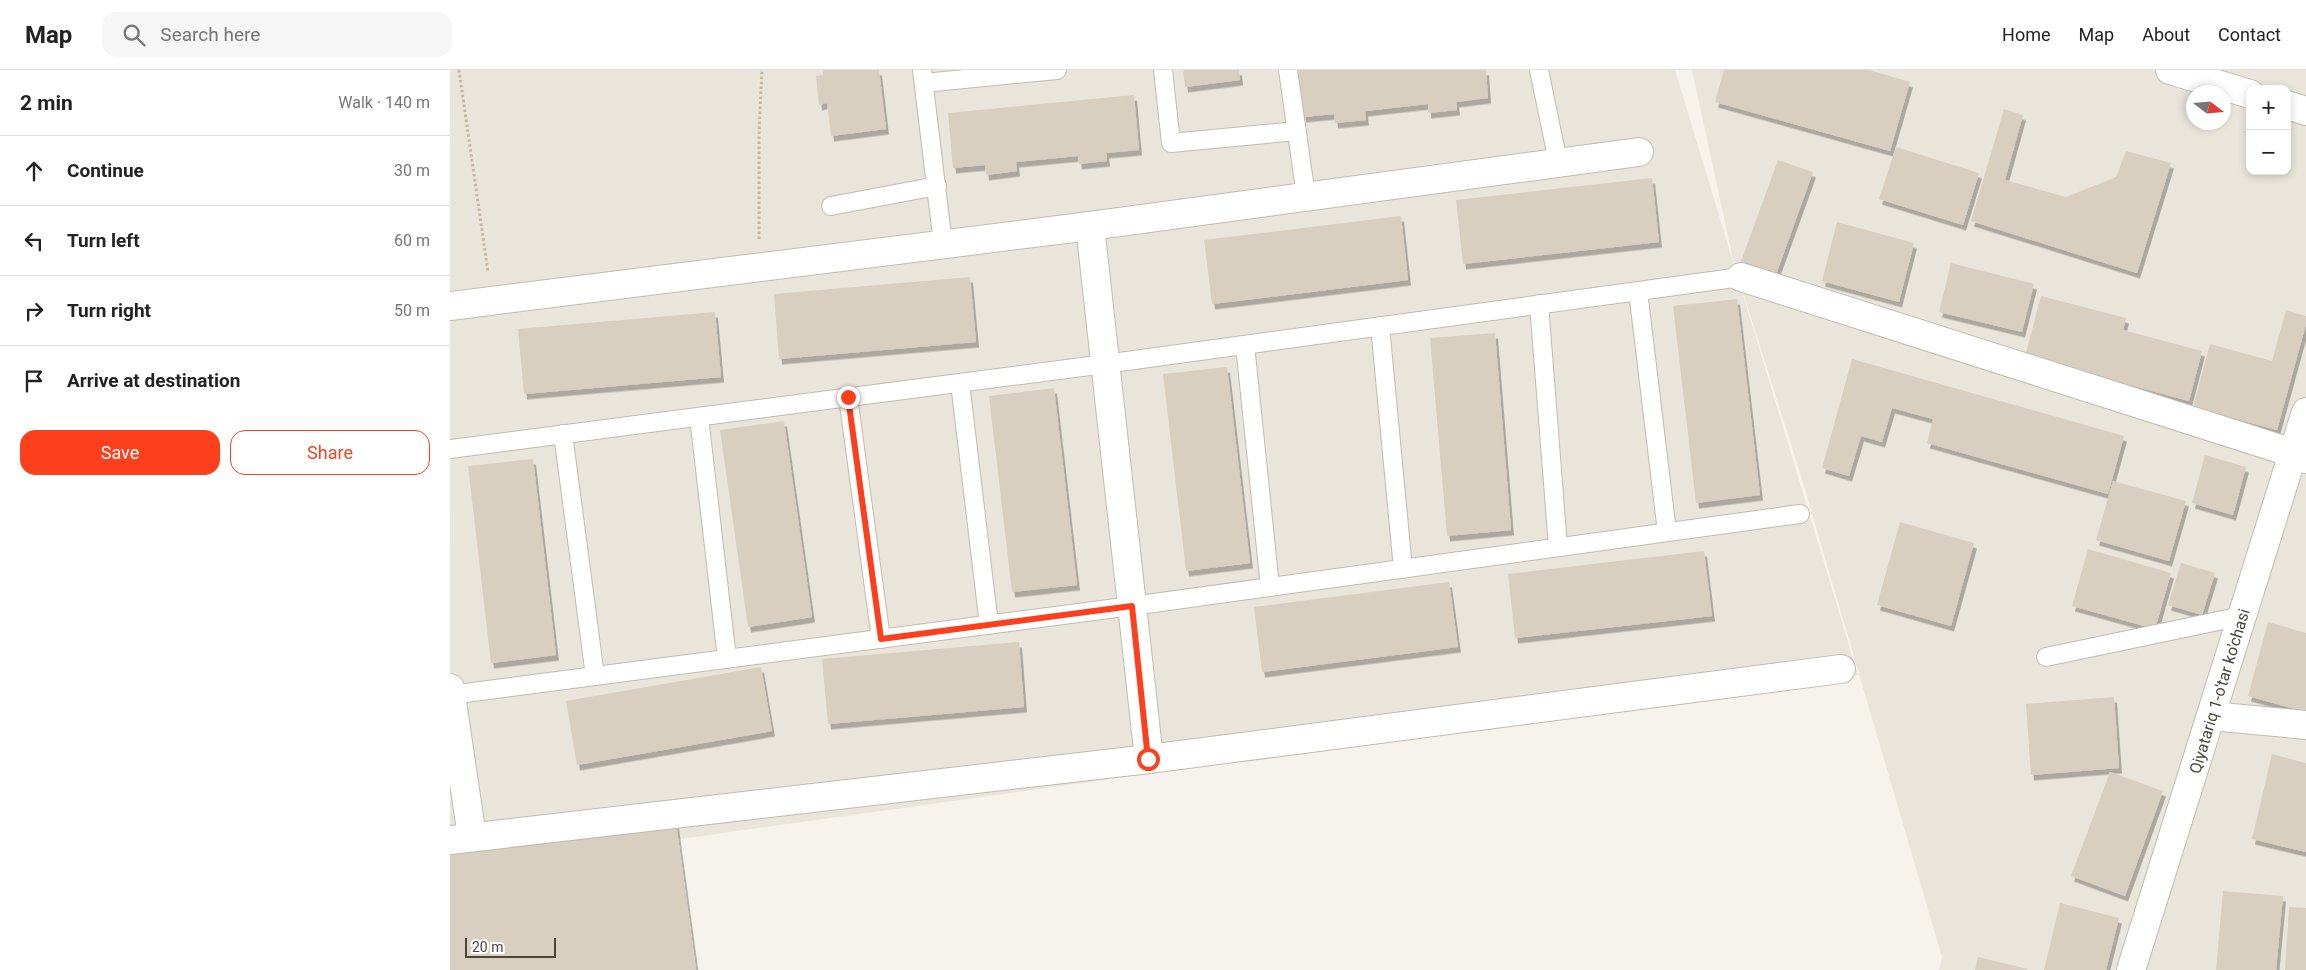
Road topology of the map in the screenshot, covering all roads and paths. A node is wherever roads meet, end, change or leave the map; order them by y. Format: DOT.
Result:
graph roads {
  1 [pos="459,70"];
  2 [pos="762,70"];
  3 [pos="1057,70"];
  4 [pos="1163,70"];
  5 [pos="1288,70"];
  6 [pos="1539,70"];
  7 [pos="2170,70"];
  8 [pos="923,76"];
  9 [pos="2246,93"];
  10 [pos="2291,107"];
  11 [pos="2306,111"];
  12 [pos="1297,131"];
  13 [pos="1639,152"];
  14 [pos="1558,162"];
  15 [pos="936,186"];
  16 [pos="1306,196"];
  17 [pos="831,206"];
  18 [pos="1090,226"];
  19 [pos="944,244"];
  20 [pos="760,267"];
  21 [pos="1741,277"];
  22 [pos="1638,291"];
  23 [pos="492,301"];
  24 [pos="1539,304"];
  25 [pos="450,306"];
  26 [pos="1380,326"];
  27 [pos="1245,344"];
  28 [pos="1105,364"];
  29 [pos="960,383"];
  30 [pos="848,397"];
  31 [pos="2306,412"];
  32 [pos="699,417"];
  33 [pos="563,434"];
  34 [pos="450,449"];
  35 [pos="2300,456"];
  36 [pos="1800,514"];
  37 [pos="1667,532"];
  38 [pos="1558,547"];
  39 [pos="1403,569"];
  40 [pos="1270,587"];
  41 [pos="1132,606"];
  42 [pos="2242,616"];
  43 [pos="990,624"];
  44 [pos="881,639"];
  45 [pos="2046,657"];
  46 [pos="727,659"];
  47 [pos="1841,669"];
  48 [pos="595,676"];
  49 [pos="450,692"];
  50 [pos="2211,716"];
  51 [pos="2306,726"];
  52 [pos="1148,759"];
  53 [pos="461,838"];
  54 [pos="2132,970"];
  1 -- 23 [label="path"];
  2 -- 20 [label="path"];
  3 -- 8 [label="lane"];
  4 -- 12 [label="lane"];
  5 -- 12 [label="lane"];
  6 -- 14 [label="lane"];
  7 -- 9 [label="street"];
  8 -- 15 [label="lane"];
  10 -- 11 [label="street"];
  12 -- 16 [label="lane"];
  13 -- 14 [label="street"];
  14 -- 16 [label="street"];
  15 -- 17 [label="lane"];
  15 -- 19 [label="lane"];
  16 -- 18 [label="street"];
  18 -- 19 [label="street"];
  18 -- 28 [label="street"];
  19 -- 20 [label="street"];
  20 -- 23 [label="street"];
  21 -- 22 [label="lane"];
  21 -- 35 [label="street"];
  22 -- 24 [label="lane"];
  22 -- 37 [label="lane"];
  23 -- 25 [label="street"];
  24 -- 26 [label="lane"];
  24 -- 38 [label="lane"];
  26 -- 27 [label="lane"];
  26 -- 39 [label="lane"];
  27 -- 28 [label="lane"];
  27 -- 40 [label="lane"];
  28 -- 29 [label="lane"];
  28 -- 41 [label="street"];
  29 -- 30 [label="lane"];
  29 -- 43 [label="lane"];
  30 -- 32 [label="lane"];
  30 -- 44 [label="lane"];
  31 -- 35 [label="street, Qiyatariq 1-o'tar ko'chasi"];
  32 -- 33 [label="lane"];
  32 -- 46 [label="lane"];
  33 -- 34 [label="lane"];
  33 -- 48 [label="lane"];
  35 -- 42 [label="street, Qiyatariq 1-o'tar ko'chasi"];
  36 -- 37 [label="lane"];
  37 -- 38 [label="lane"];
  38 -- 39 [label="lane"];
  39 -- 40 [label="lane"];
  40 -- 41 [label="lane"];
  41 -- 43 [label="lane"];
  41 -- 52 [label="street"];
  42 -- 45 [label="lane"];
  42 -- 50 [label="street, Qiyatariq 1-o'tar ko'chasi"];
  43 -- 44 [label="lane"];
  44 -- 46 [label="lane"];
  46 -- 48 [label="lane"];
  47 -- 52 [label="street"];
  48 -- 49 [label="lane"];
  49 -- 53 [label="street"];
  50 -- 51 [label="street"];
  50 -- 54 [label="street, Qiyatariq 1-o'tar ko'chasi"];
  52 -- 53 [label="street"];
}
